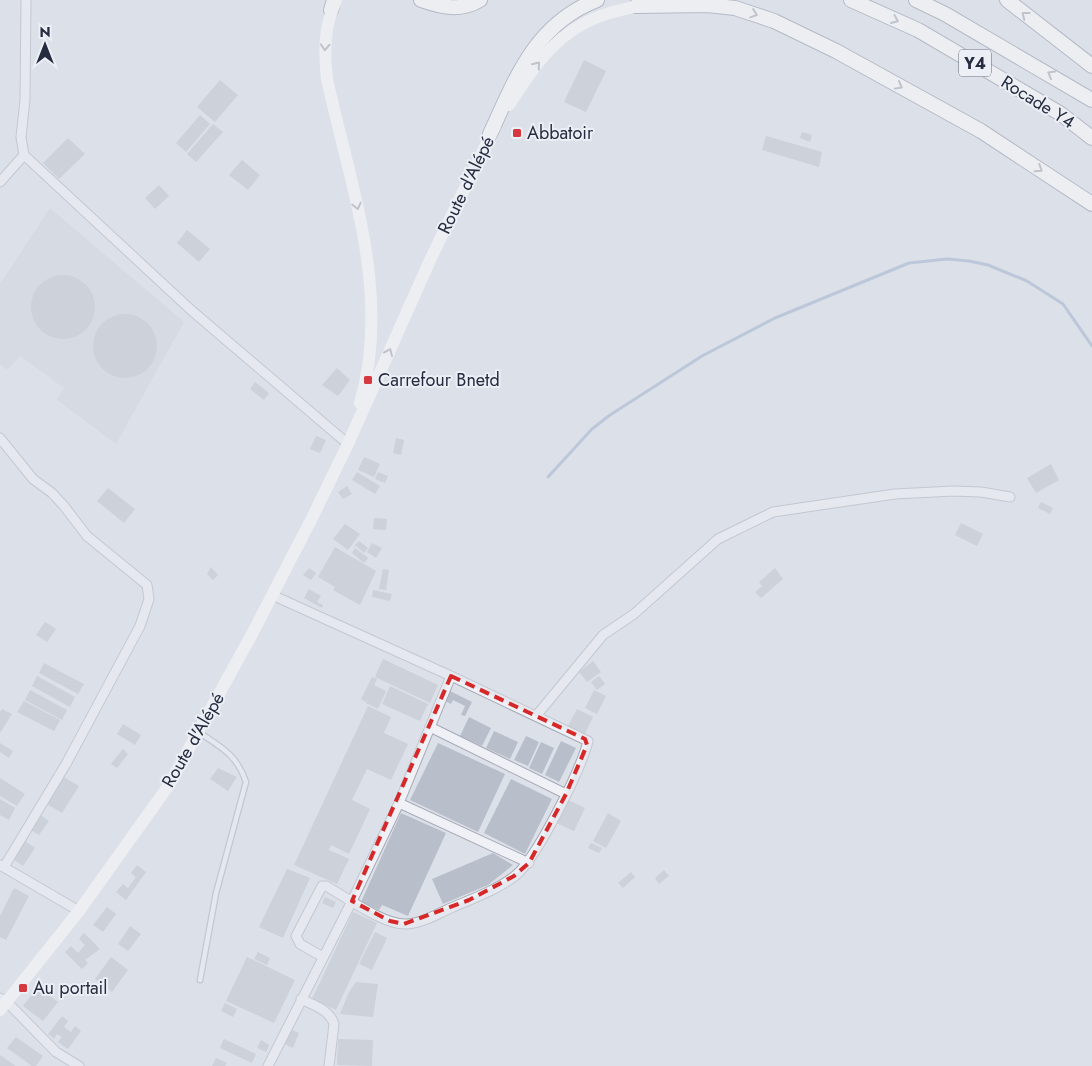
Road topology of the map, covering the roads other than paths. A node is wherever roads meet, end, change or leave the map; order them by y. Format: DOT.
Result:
graph roads {
  1 [pos="26,0"];
  2 [pos="421,0"];
  3 [pos="480,0"];
  4 [pos="597,0"];
  5 [pos="661,0"];
  6 [pos="851,0"];
  7 [pos="916,0"];
  8 [pos="1007,0"];
  9 [pos="334,3"];
  10 [pos="636,6"];
  11 [pos="1092,66"];
  12 [pos="1092,100"];
  13 [pos="490,134"];
  14 [pos="1092,138"];
  15 [pos="24,155"];
  16 [pos="0,182"];
  17 [pos="1092,204"];
  18 [pos="0,438"];
  19 [pos="348,444"];
  20 [pos="1010,497"];
  21 [pos="272,595"];
  22 [pos="451,676"];
  23 [pos="536,716"];
  24 [pos="430,727"];
  25 [pos="198,732"];
  26 [pos="566,794"];
  27 [pos="399,803"];
  28 [pos="529,863"];
  29 [pos="2,866"];
  30 [pos="352,901"];
  31 [pos="79,911"];
  32 [pos="323,957"];
  33 [pos="200,980"];
  34 [pos="301,999"];
  35 [pos="2,1003"];
  36 [pos="79,1066"];
  37 [pos="268,1066"];
  38 [pos="329,1066"];
  1 -- 15 [label="street"];
  2 -- 3 [label="highway"];
  4 -- 13 [label="highway"];
  5 -- 10 [label="main road, Route d'Alépé"];
  6 -- 14 [label="highway, Rocade Y4 / Y4, one-way"];
  12 -- 7 [label="highway, Rocade Y4 / Y4, one-way"];
  11 -- 8 [label="highway, one-way"];
  9 -- 19 [label="main road, Route d'Alépé, one-way"];
  13 -- 10 [label="main road, Route d'Alépé, one-way"];
  10 -- 17 [label="highway, one-way"];
  19 -- 13 [label="main road, Route d'Alépé, one-way"];
  15 -- 16 [label="street"];
  15 -- 19 [label="street"];
  18 -- 29 [label="street"];
  19 -- 21 [label="main road, Route d'Alépé"];
  20 -- 23 [label="street"];
  21 -- 22 [label="street"];
  21 -- 25 [label="main road, Route d'Alépé"];
  22 -- 23 [label="street"];
  22 -- 24 [label="street"];
  23 -- 26 [label="street"];
  24 -- 26 [label="street"];
  24 -- 27 [label="street"];
  25 -- 31 [label="main road, Route d'Alépé"];
  25 -- 33 [label="lane"];
  26 -- 28 [label="street"];
  27 -- 28 [label="street"];
  27 -- 30 [label="street"];
  28 -- 30 [label="street"];
  29 -- 31 [label="street"];
  30 -- 32 [label="street"];
  30 -- 32 [label="street"];
  31 -- 35 [label="main road, Route d'Alépé"];
  32 -- 34 [label="street"];
  34 -- 37 [label="street"];
  34 -- 38 [label="street"];
  35 -- 36 [label="street"];
}
